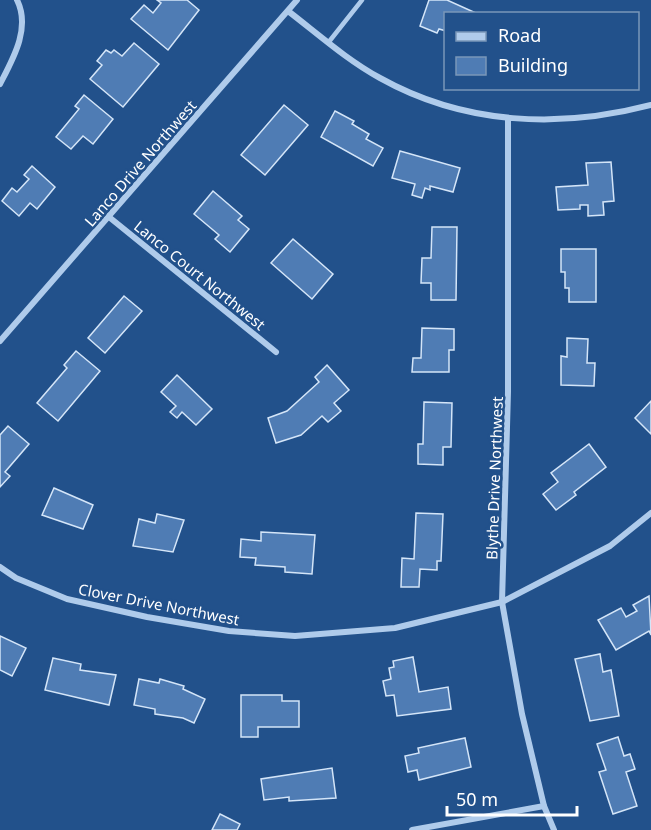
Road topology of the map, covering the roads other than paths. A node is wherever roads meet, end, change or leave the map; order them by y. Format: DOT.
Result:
graph roads {
  1 [pos="17,0"];
  2 [pos="297,0"];
  3 [pos="362,0"];
  4 [pos="288,11"];
  5 [pos="328,43"];
  6 [pos="0,84"];
  7 [pos="651,105"];
  8 [pos="508,120"];
  9 [pos="109,217"];
  10 [pos="0,341"];
  11 [pos="276,352"];
  12 [pos="651,513"];
  13 [pos="0,567"];
  14 [pos="502,602"];
  15 [pos="544,806"];
  16 [pos="412,830"];
  17 [pos="554,830"];
  1 -- 6 [label="street"];
  2 -- 4 [label="street, Lanco Drive Northwest"];
  3 -- 5 [label="lane"];
  4 -- 5 [label="street"];
  4 -- 9 [label="street, Lanco Drive Northwest"];
  5 -- 8 [label="street"];
  7 -- 8 [label="street"];
  8 -- 14 [label="street, Blythe Drive Northwest"];
  9 -- 10 [label="street, Lanco Drive Northwest"];
  9 -- 11 [label="street, Lanco Court Northwest"];
  12 -- 14 [label="street, Clover Drive Northwest"];
  13 -- 14 [label="street, Clover Drive Northwest"];
  14 -- 15 [label="street, Blythe Drive Northwest"];
  15 -- 16 [label="street"];
  15 -- 17 [label="street, Blythe Drive Northwest"];
}
